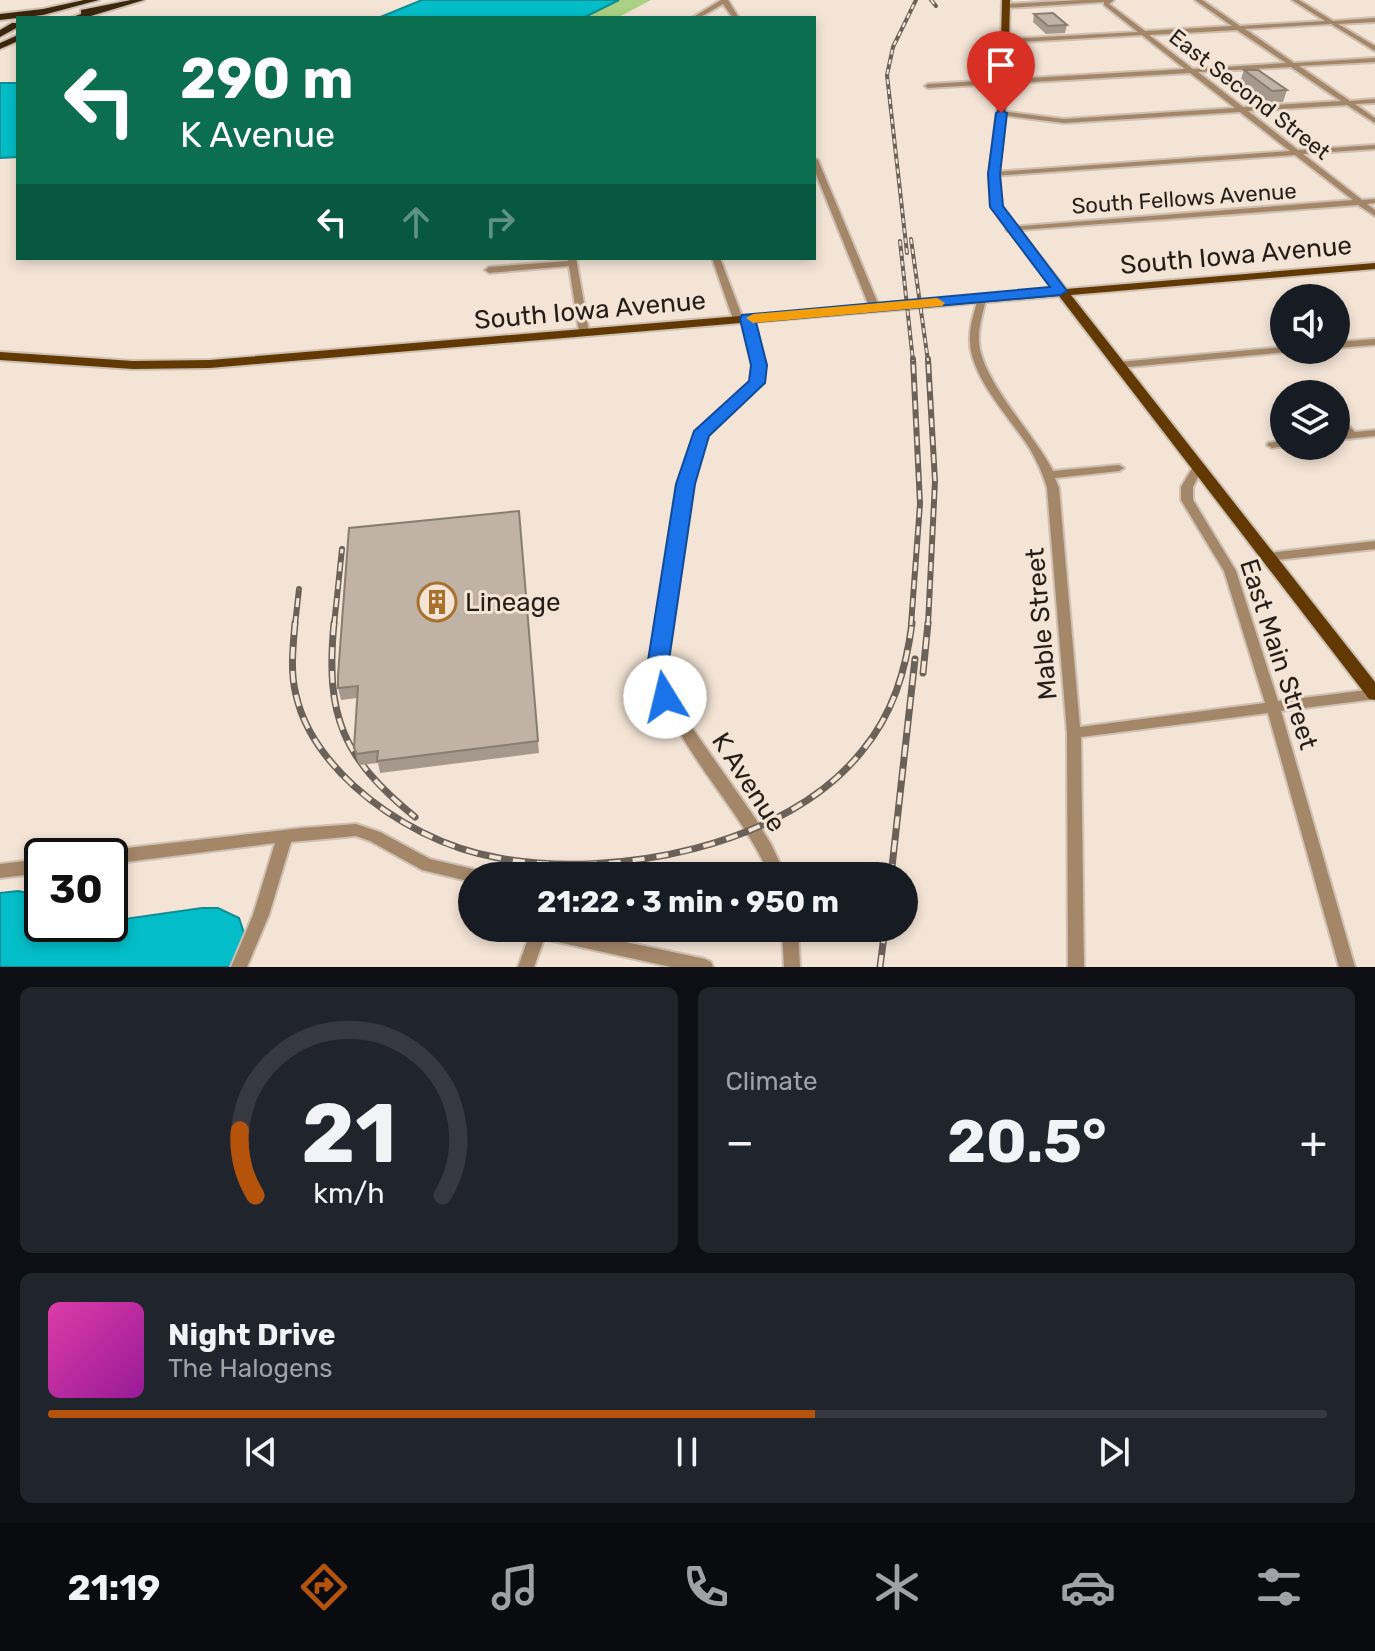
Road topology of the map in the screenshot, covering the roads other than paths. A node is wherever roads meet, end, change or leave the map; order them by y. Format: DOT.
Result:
graph roads {
  1 [pos="63,0"];
  2 [pos="95,0"];
  3 [pos="140,0"];
  4 [pos="725,0"];
  5 [pos="1108,0"];
  6 [pos="1198,0"];
  7 [pos="1295,0"];
  8 [pos="1006,3"];
  9 [pos="118,5"];
  10 [pos="0,6"];
  11 [pos="31,16"];
  12 [pos="59,16"];
  13 [pos="81,16"];
  14 [pos="698,16"];
  15 [pos="1375,20"];
  16 [pos="1332,23"];
  17 [pos="0,25"];
  18 [pos="16,25"];
  19 [pos="1239,28"];
  20 [pos="0,34"];
  21 [pos="1144,34"];
  22 [pos="1005,41"];
  23 [pos="1375,49"];
  24 [pos="1375,60"];
  25 [pos="1293,65"];
  26 [pos="1192,71"];
  27 [pos="1003,82"];
  28 [pos="928,86"];
  29 [pos="1375,101"];
  30 [pos="1348,102"];
  31 [pos="1241,109"];
  32 [pos="1001,113"];
  33 [pos="1375,121"];
  34 [pos="1375,147"];
  35 [pos="1296,153"];
  36 [pos="816,164"];
  37 [pos="994,174"];
  38 [pos="826,185"];
  39 [pos="816,186"];
  40 [pos="1375,201"];
  41 [pos="1360,202"];
  42 [pos="1375,214"];
  43 [pos="1010,229"];
  44 [pos="717,260"];
  45 [pos="572,261"];
  46 [pos="1375,266"];
  47 [pos="489,270"];
  48 [pos="1060,291"];
  49 [pos="982,299"];
  50 [pos="874,306"];
  51 [pos="743,319"];
  52 [pos="584,332"];
  53 [pos="1375,342"];
  54 [pos="1350,344"];
  55 [pos="1270,351"];
  56 [pos="0,356"];
  57 [pos="1118,365"];
  58 [pos="1375,433"];
  59 [pos="1352,435"];
  60 [pos="1198,467"];
  61 [pos="1119,468"];
  62 [pos="1050,475"];
  63 [pos="1375,545"];
  64 [pos="1268,557"];
  65 [pos="1375,694"];
  66 [pos="1273,707"];
  67 [pos="1074,733"];
  68 [pos="285,836"];
  69 [pos="128,855"];
  70 [pos="770,862"];
  71 [pos="24,868"];
  72 [pos="0,871"];
  73 [pos="458,872"];
  74 [pos="535,942"];
  75 [pos="596,942"];
  76 [pos="791,942"];
  77 [pos="239,967"];
  78 [pos="526,967"];
  79 [pos="705,967"];
  80 [pos="792,967"];
  81 [pos="1076,967"];
  82 [pos="1347,967"];
  1 -- 10 [label="highway"];
  2 -- 11 [label="highway"];
  3 -- 9 [label="highway"];
  4 -- 14 [label="street"];
  5 -- 8 [label="street"];
  5 -- 21 [label="street, East Second Street"];
  6 -- 19 [label="street"];
  7 -- 16 [label="street"];
  8 -- 22 [label="main road"];
  9 -- 12 [label="highway"];
  9 -- 13 [label="highway"];
  15 -- 16 [label="street"];
  16 -- 19 [label="street"];
  16 -- 23 [label="street"];
  17 -- 18 [label="highway"];
  18 -- 20 [label="highway"];
  19 -- 21 [label="street"];
  19 -- 25 [label="street"];
  21 -- 22 [label="street"];
  21 -- 26 [label="street, East Second Street"];
  22 -- 27 [label="main road"];
  24 -- 25 [label="street"];
  25 -- 26 [label="street"];
  25 -- 30 [label="street"];
  26 -- 27 [label="street"];
  26 -- 31 [label="street, East Second Street"];
  27 -- 28 [label="street"];
  27 -- 32 [label="main road"];
  29 -- 30 [label="street"];
  30 -- 31 [label="street"];
  30 -- 33 [label="street"];
  31 -- 32 [label="street"];
  31 -- 35 [label="street, East Second Street"];
  32 -- 37 [label="main road"];
  34 -- 35 [label="street"];
  35 -- 37 [label="street"];
  35 -- 41 [label="street, East Second Street"];
  36 -- 38 [label="street"];
  37 -- 43 [label="main road"];
  38 -- 39 [label="street"];
  38 -- 50 [label="street"];
  40 -- 41 [label="street, South Fellows Avenue"];
  41 -- 42 [label="street, East Second Street"];
  41 -- 43 [label="street, South Fellows Avenue"];
  43 -- 48 [label="main road"];
  44 -- 51 [label="street"];
  45 -- 47 [label="street"];
  45 -- 52 [label="street"];
  46 -- 48 [label="main road, South Iowa Avenue"];
  48 -- 49 [label="main road, South Iowa Avenue"];
  48 -- 57 [label="main road"];
  49 -- 50 [label="main road, South Iowa Avenue"];
  49 -- 62 [label="street, Mable Street"];
  50 -- 51 [label="main road, South Iowa Avenue"];
  51 -- 52 [label="main road, South Iowa Avenue"];
  51 -- 70 [label="street, K Avenue"];
  52 -- 56 [label="main road, South Iowa Avenue"];
  53 -- 54 [label="street"];
  55 -- 57 [label="street"];
  57 -- 60 [label="main road"];
  58 -- 59 [label="street"];
  60 -- 64 [label="main road"];
  60 -- 66 [label="street, East Main Street"];
  61 -- 62 [label="street"];
  62 -- 67 [label="street, Mable Street"];
  63 -- 64 [label="street"];
  64 -- 65 [label="main road"];
  65 -- 66 [label="street"];
  66 -- 67 [label="street"];
  66 -- 82 [label="street, East Main Street"];
  67 -- 81 [label="street, Mable Street"];
  68 -- 69 [label="street"];
  68 -- 73 [label="street"];
  68 -- 77 [label="street"];
  71 -- 72 [label="street"];
  74 -- 78 [label="street"];
  75 -- 79 [label="street"];
  76 -- 80 [label="street"];
}
